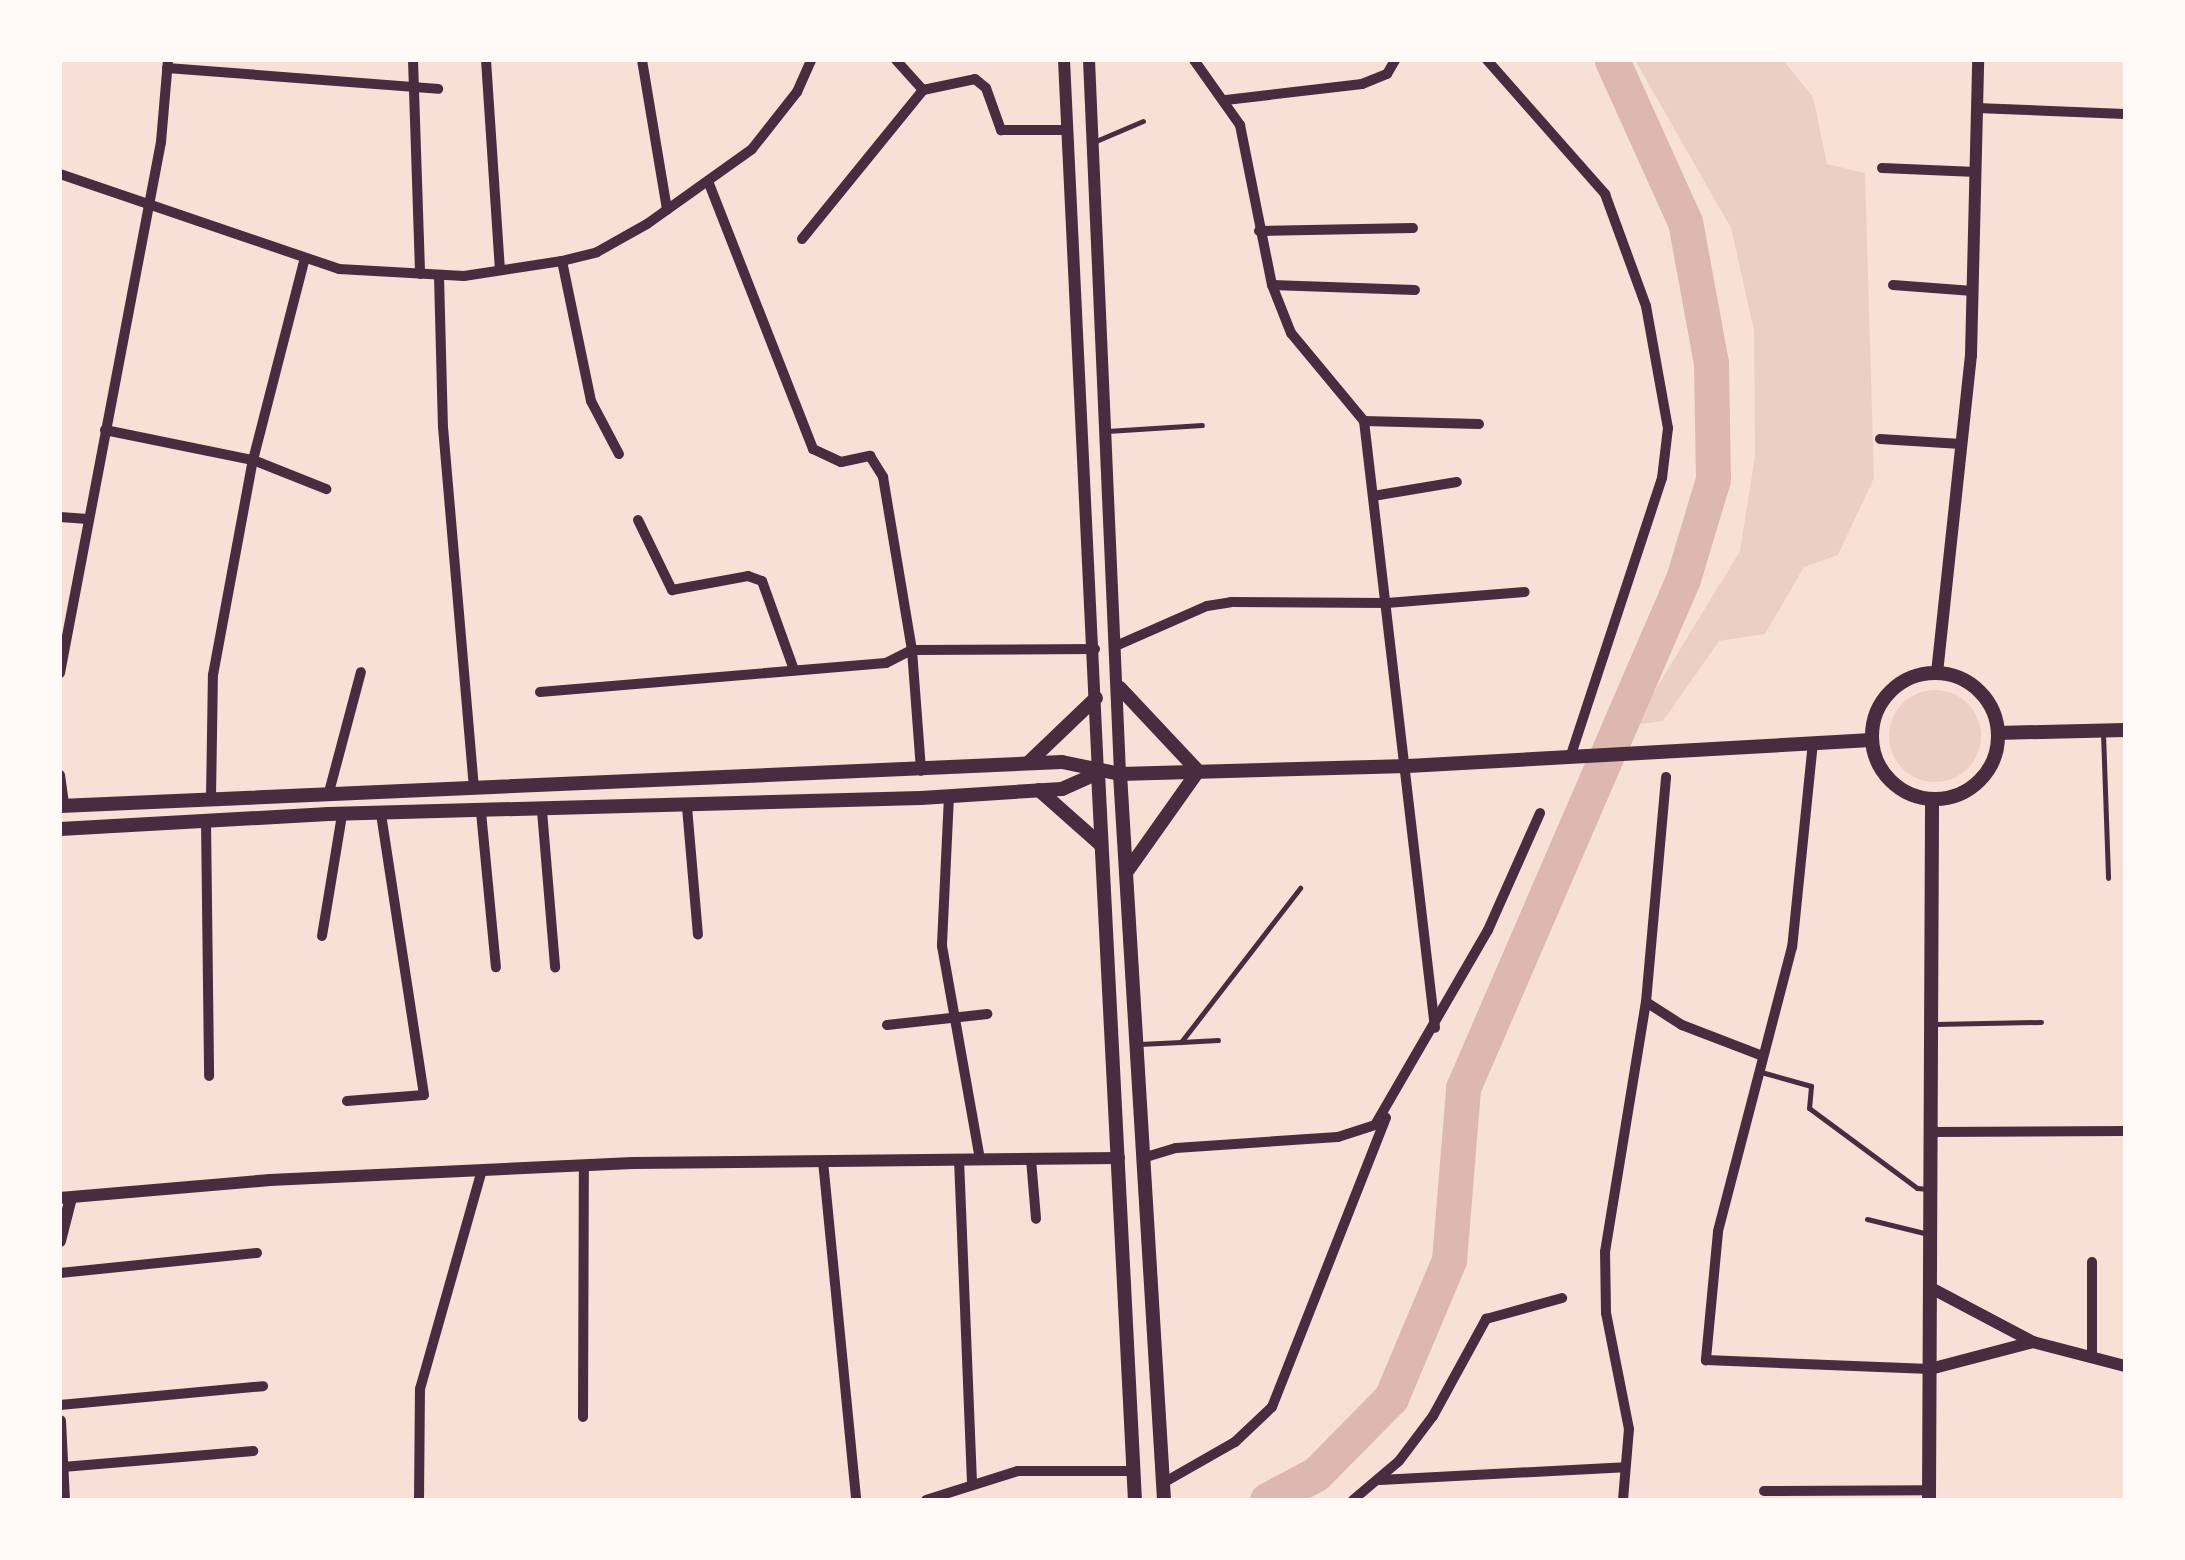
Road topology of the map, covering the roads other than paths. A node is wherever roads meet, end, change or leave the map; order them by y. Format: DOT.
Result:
graph roads {
  1 [pos="413,60"];
  2 [pos="486,60"];
  3 [pos="642,60"];
  4 [pos="812,60"];
  5 [pos="896,60"];
  6 [pos="1064,60"];
  7 [pos="1089,60"];
  8 [pos="1194,60"];
  9 [pos="1395,60"];
  10 [pos="1487,60"];
  11 [pos="1978,60"];
  12 [pos="168,64"];
  13 [pos="412,88"];
  14 [pos="438,90"];
  15 [pos="922,90"];
  16 [pos="1226,100"];
  17 [pos="1977,108"];
  18 [pos="2125,114"];
  19 [pos="1143,120"];
  20 [pos="1067,130"];
  21 [pos="1093,142"];
  22 [pos="1882,168"];
  23 [pos="1976,172"];
  24 [pos="60,174"];
  25 [pos="708,181"];
  26 [pos="146,206"];
  27 [pos="667,210"];
  28 [pos="1413,228"];
  29 [pos="1260,231"];
  30 [pos="802,239"];
  31 [pos="304,261"];
  32 [pos="562,261"];
  33 [pos="500,270"];
  34 [pos="420,274"];
  35 [pos="439,276"];
  36 [pos="1272,285"];
  37 [pos="1893,285"];
  38 [pos="1414,290"];
  39 [pos="1972,291"];
  40 [pos="1364,420"];
  41 [pos="1478,424"];
  42 [pos="1202,425"];
  43 [pos="105,430"];
  44 [pos="1108,431"];
  45 [pos="1880,439"];
  46 [pos="1962,444"];
  47 [pos="619,454"];
  48 [pos="253,460"];
  49 [pos="1457,482"];
  50 [pos="326,489"];
  51 [pos="1373,496"];
  52 [pos="60,518"];
  53 [pos="88,520"];
  54 [pos="638,520"];
  55 [pos="1112,528"];
  56 [pos="1088,531"];
  57 [pos="1525,592"];
  58 [pos="1387,603"];
  59 [pos="1118,645"];
  60 [pos="1095,649"];
  61 [pos="912,650"];
  62 [pos="794,670"];
  63 [pos="361,672"];
  64 [pos="60,673"];
  65 [pos="1937,673"];
  66 [pos="1120,688"];
  67 [pos="540,692"];
  68 [pos="1096,698"];
  69 [pos="2103,730"];
  70 [pos="2125,730"];
  71 [pos="1998,733"];
  72 [pos="1871,740"];
  73 [pos="1814,742"];
  74 [pos="1570,756"];
  75 [pos="1027,764"];
  76 [pos="1408,766"];
  77 [pos="921,771"];
  78 [pos="1198,771"];
  79 [pos="1098,773"];
  80 [pos="1120,774"];
  81 [pos="60,775"];
  82 [pos="1666,777"];
  83 [pos="474,788"];
  84 [pos="1039,790"];
  85 [pos="329,792"];
  86 [pos="949,796"];
  87 [pos="212,798"];
  88 [pos="921,798"];
  89 [pos="1932,800"];
  90 [pos="62,806"];
  91 [pos="687,807"];
  92 [pos="542,811"];
  93 [pos="482,812"];
  94 [pos="336,814"];
  95 [pos="381,814"];
  96 [pos="1540,814"];
  97 [pos="206,822"];
  98 [pos="60,829"];
  99 [pos="1100,844"];
  100 [pos="1128,870"];
  101 [pos="2108,878"];
  102 [pos="1300,888"];
  103 [pos="322,936"];
  104 [pos="698,936"];
  105 [pos="496,967"];
  106 [pos="555,967"];
  107 [pos="1646,1002"];
  108 [pos="987,1014"];
  109 [pos="955,1020"];
  110 [pos="2042,1022"];
  111 [pos="1932,1024"];
  112 [pos="888,1025"];
  113 [pos="1436,1028"];
  114 [pos="1218,1040"];
  115 [pos="1181,1042"];
  116 [pos="1139,1044"];
  117 [pos="1760,1055"];
  118 [pos="1756,1070"];
  119 [pos="209,1076"];
  120 [pos="348,1101"];
  121 [pos="1388,1112"];
  122 [pos="2125,1131"];
  123 [pos="1932,1132"];
  124 [pos="1118,1158"];
  125 [pos="1146,1158"];
  126 [pos="959,1159"];
  127 [pos="980,1159"];
  128 [pos="1031,1159"];
  129 [pos="823,1161"];
  130 [pos="584,1165"];
  131 [pos="482,1170"];
  132 [pos="1931,1189"];
  133 [pos="65,1198"];
  134 [pos="1036,1219"];
  135 [pos="1867,1219"];
  136 [pos="1931,1235"];
  137 [pos="60,1241"];
  138 [pos="257,1253"];
  139 [pos="2092,1262"];
  140 [pos="60,1273"];
  141 [pos="1930,1288"];
  142 [pos="1562,1298"];
  143 [pos="2033,1342"];
  144 [pos="2092,1358"];
  145 [pos="2125,1366"];
  146 [pos="1930,1369"];
  147 [pos="263,1386"];
  148 [pos="60,1405"];
  149 [pos="583,1417"];
  150 [pos="60,1421"];
  151 [pos="253,1451"];
  152 [pos="62,1467"];
  153 [pos="1626,1467"];
  154 [pos="1134,1472"];
  155 [pos="1379,1480"];
  156 [pos="972,1482"];
  157 [pos="1164,1483"];
  158 [pos="1764,1492"];
  159 [pos="1796,1495"];
  160 [pos="1929,1495"];
  161 [pos="64,1500"];
  162 [pos="419,1500"];
  163 [pos="856,1500"];
  164 [pos="926,1500"];
  165 [pos="1135,1500"];
  166 [pos="1164,1500"];
  167 [pos="1353,1500"];
  168 [pos="1623,1500"];
  1 -- 13 [label="street"];
  2 -- 33 [label="street"];
  3 -- 27 [label="street"];
  4 -- 25 [label="street"];
  5 -- 15 [label="street"];
  6 -- 20 [label="street"];
  7 -- 21 [label="street"];
  8 -- 16 [label="street"];
  9 -- 16 [label="street"];
  10 -- 74 [label="street"];
  11 -- 17 [label="street"];
  12 -- 13 [label="street"];
  12 -- 26 [label="street"];
  13 -- 14 [label="street"];
  13 -- 34 [label="street"];
  15 -- 20 [label="street"];
  15 -- 30 [label="street"];
  16 -- 29 [label="street"];
  17 -- 18 [label="street"];
  17 -- 23 [label="street"];
  19 -- 21 [label="lane"];
  20 -- 56 [label="street"];
  21 -- 44 [label="street"];
  22 -- 23 [label="street"];
  23 -- 39 [label="street"];
  24 -- 26 [label="street"];
  25 -- 27 [label="street"];
  25 -- 61 [label="street"];
  26 -- 31 [label="street"];
  26 -- 43 [label="street"];
  27 -- 32 [label="street"];
  28 -- 29 [label="street"];
  29 -- 36 [label="street"];
  31 -- 34 [label="street"];
  31 -- 48 [label="street"];
  32 -- 33 [label="street"];
  32 -- 47 [label="street"];
  33 -- 35 [label="street"];
  34 -- 35 [label="street"];
  35 -- 83 [label="street"];
  36 -- 38 [label="street"];
  36 -- 40 [label="street"];
  37 -- 39 [label="street"];
  39 -- 46 [label="street"];
  40 -- 41 [label="street"];
  40 -- 51 [label="street"];
  42 -- 44 [label="lane"];
  43 -- 48 [label="street"];
  43 -- 53 [label="street"];
  44 -- 55 [label="street"];
  45 -- 46 [label="street"];
  46 -- 65 [label="street"];
  48 -- 50 [label="street"];
  48 -- 87 [label="street"];
  49 -- 51 [label="street"];
  51 -- 58 [label="street"];
  52 -- 53 [label="street"];
  53 -- 64 [label="street"];
  54 -- 62 [label="street"];
  55 -- 56 [label="street"];
  55 -- 59 [label="street"];
  56 -- 60 [label="street"];
  57 -- 58 [label="street"];
  58 -- 59 [label="street"];
  58 -- 76 [label="street"];
  59 -- 66 [label="street"];
  60 -- 61 [label="street"];
  60 -- 68 [label="street"];
  61 -- 62 [label="street"];
  61 -- 77 [label="street"];
  62 -- 67 [label="street"];
  63 -- 85 [label="street"];
  65 -- 71 [label="main road"];
  65 -- 72 [label="main road"];
  66 -- 78 [label="main road"];
  66 -- 80 [label="street"];
  68 -- 75 [label="main road"];
  68 -- 79 [label="street"];
  69 -- 70 [label="main road"];
  69 -- 71 [label="main road"];
  69 -- 101 [label="lane"];
  71 -- 89 [label="main road"];
  72 -- 73 [label="main road"];
  72 -- 89 [label="main road"];
  73 -- 74 [label="main road"];
  73 -- 117 [label="street"];
  74 -- 76 [label="main road"];
  75 -- 77 [label="main road"];
  75 -- 79 [label="main road"];
  76 -- 78 [label="main road"];
  76 -- 113 [label="street"];
  77 -- 83 [label="main road"];
  77 -- 88 [label="main road"];
  78 -- 80 [label="main road"];
  78 -- 100 [label="main road"];
  79 -- 80 [label="main road"];
  79 -- 84 [label="main road"];
  79 -- 99 [label="main road"];
  80 -- 100 [label="main road"];
  81 -- 90 [label="street"];
  82 -- 107 [label="street"];
  83 -- 85 [label="main road"];
  84 -- 86 [label="main road"];
  84 -- 99 [label="main road"];
  85 -- 87 [label="main road"];
  85 -- 94 [label="main road"];
  86 -- 88 [label="main road"];
  86 -- 109 [label="street"];
  87 -- 90 [label="main road"];
  88 -- 91 [label="main road"];
  89 -- 111 [label="main road"];
  91 -- 92 [label="main road"];
  91 -- 104 [label="street"];
  92 -- 93 [label="main road"];
  92 -- 106 [label="street"];
  93 -- 95 [label="main road"];
  93 -- 105 [label="street"];
  94 -- 95 [label="main road"];
  94 -- 97 [label="main road"];
  94 -- 103 [label="street"];
  95 -- 120 [label="street"];
  96 -- 113 [label="street"];
  97 -- 98 [label="main road"];
  97 -- 119 [label="street"];
  99 -- 124 [label="main road"];
  100 -- 116 [label="main road"];
  102 -- 115 [label="lane"];
  107 -- 117 [label="street"];
  107 -- 153 [label="street"];
  108 -- 109 [label="street"];
  109 -- 112 [label="street"];
  109 -- 127 [label="street"];
  110 -- 111 [label="lane"];
  111 -- 123 [label="main road"];
  113 -- 121 [label="street"];
  114 -- 115 [label="lane"];
  115 -- 116 [label="lane"];
  116 -- 125 [label="main road"];
  117 -- 118 [label="street"];
  118 -- 132 [label="lane"];
  118 -- 146 [label="street"];
  121 -- 125 [label="street"];
  121 -- 157 [label="street"];
  122 -- 123 [label="street"];
  123 -- 132 [label="main road"];
  124 -- 128 [label="street"];
  124 -- 154 [label="main road"];
  125 -- 157 [label="main road"];
  126 -- 127 [label="street"];
  126 -- 129 [label="street"];
  126 -- 156 [label="street"];
  127 -- 128 [label="street"];
  128 -- 134 [label="street"];
  129 -- 130 [label="street"];
  129 -- 163 [label="street"];
  130 -- 131 [label="street"];
  130 -- 149 [label="street"];
  131 -- 133 [label="street"];
  131 -- 162 [label="street"];
  132 -- 136 [label="main road"];
  133 -- 137 [label="street"];
  135 -- 136 [label="lane"];
  136 -- 141 [label="main road"];
  138 -- 140 [label="street"];
  139 -- 144 [label="street"];
  141 -- 143 [label="street"];
  141 -- 146 [label="main road"];
  142 -- 155 [label="street"];
  143 -- 144 [label="street"];
  143 -- 146 [label="street"];
  144 -- 145 [label="street"];
  146 -- 160 [label="main road"];
  147 -- 148 [label="street"];
  150 -- 152 [label="street"];
  151 -- 152 [label="street"];
  152 -- 161 [label="street"];
  153 -- 155 [label="street"];
  153 -- 168 [label="street"];
  154 -- 156 [label="street"];
  154 -- 165 [label="main road"];
  155 -- 167 [label="street"];
  156 -- 164 [label="street"];
  157 -- 166 [label="main road"];
  158 -- 159 [label="street"];
  159 -- 160 [label="street"];
}
